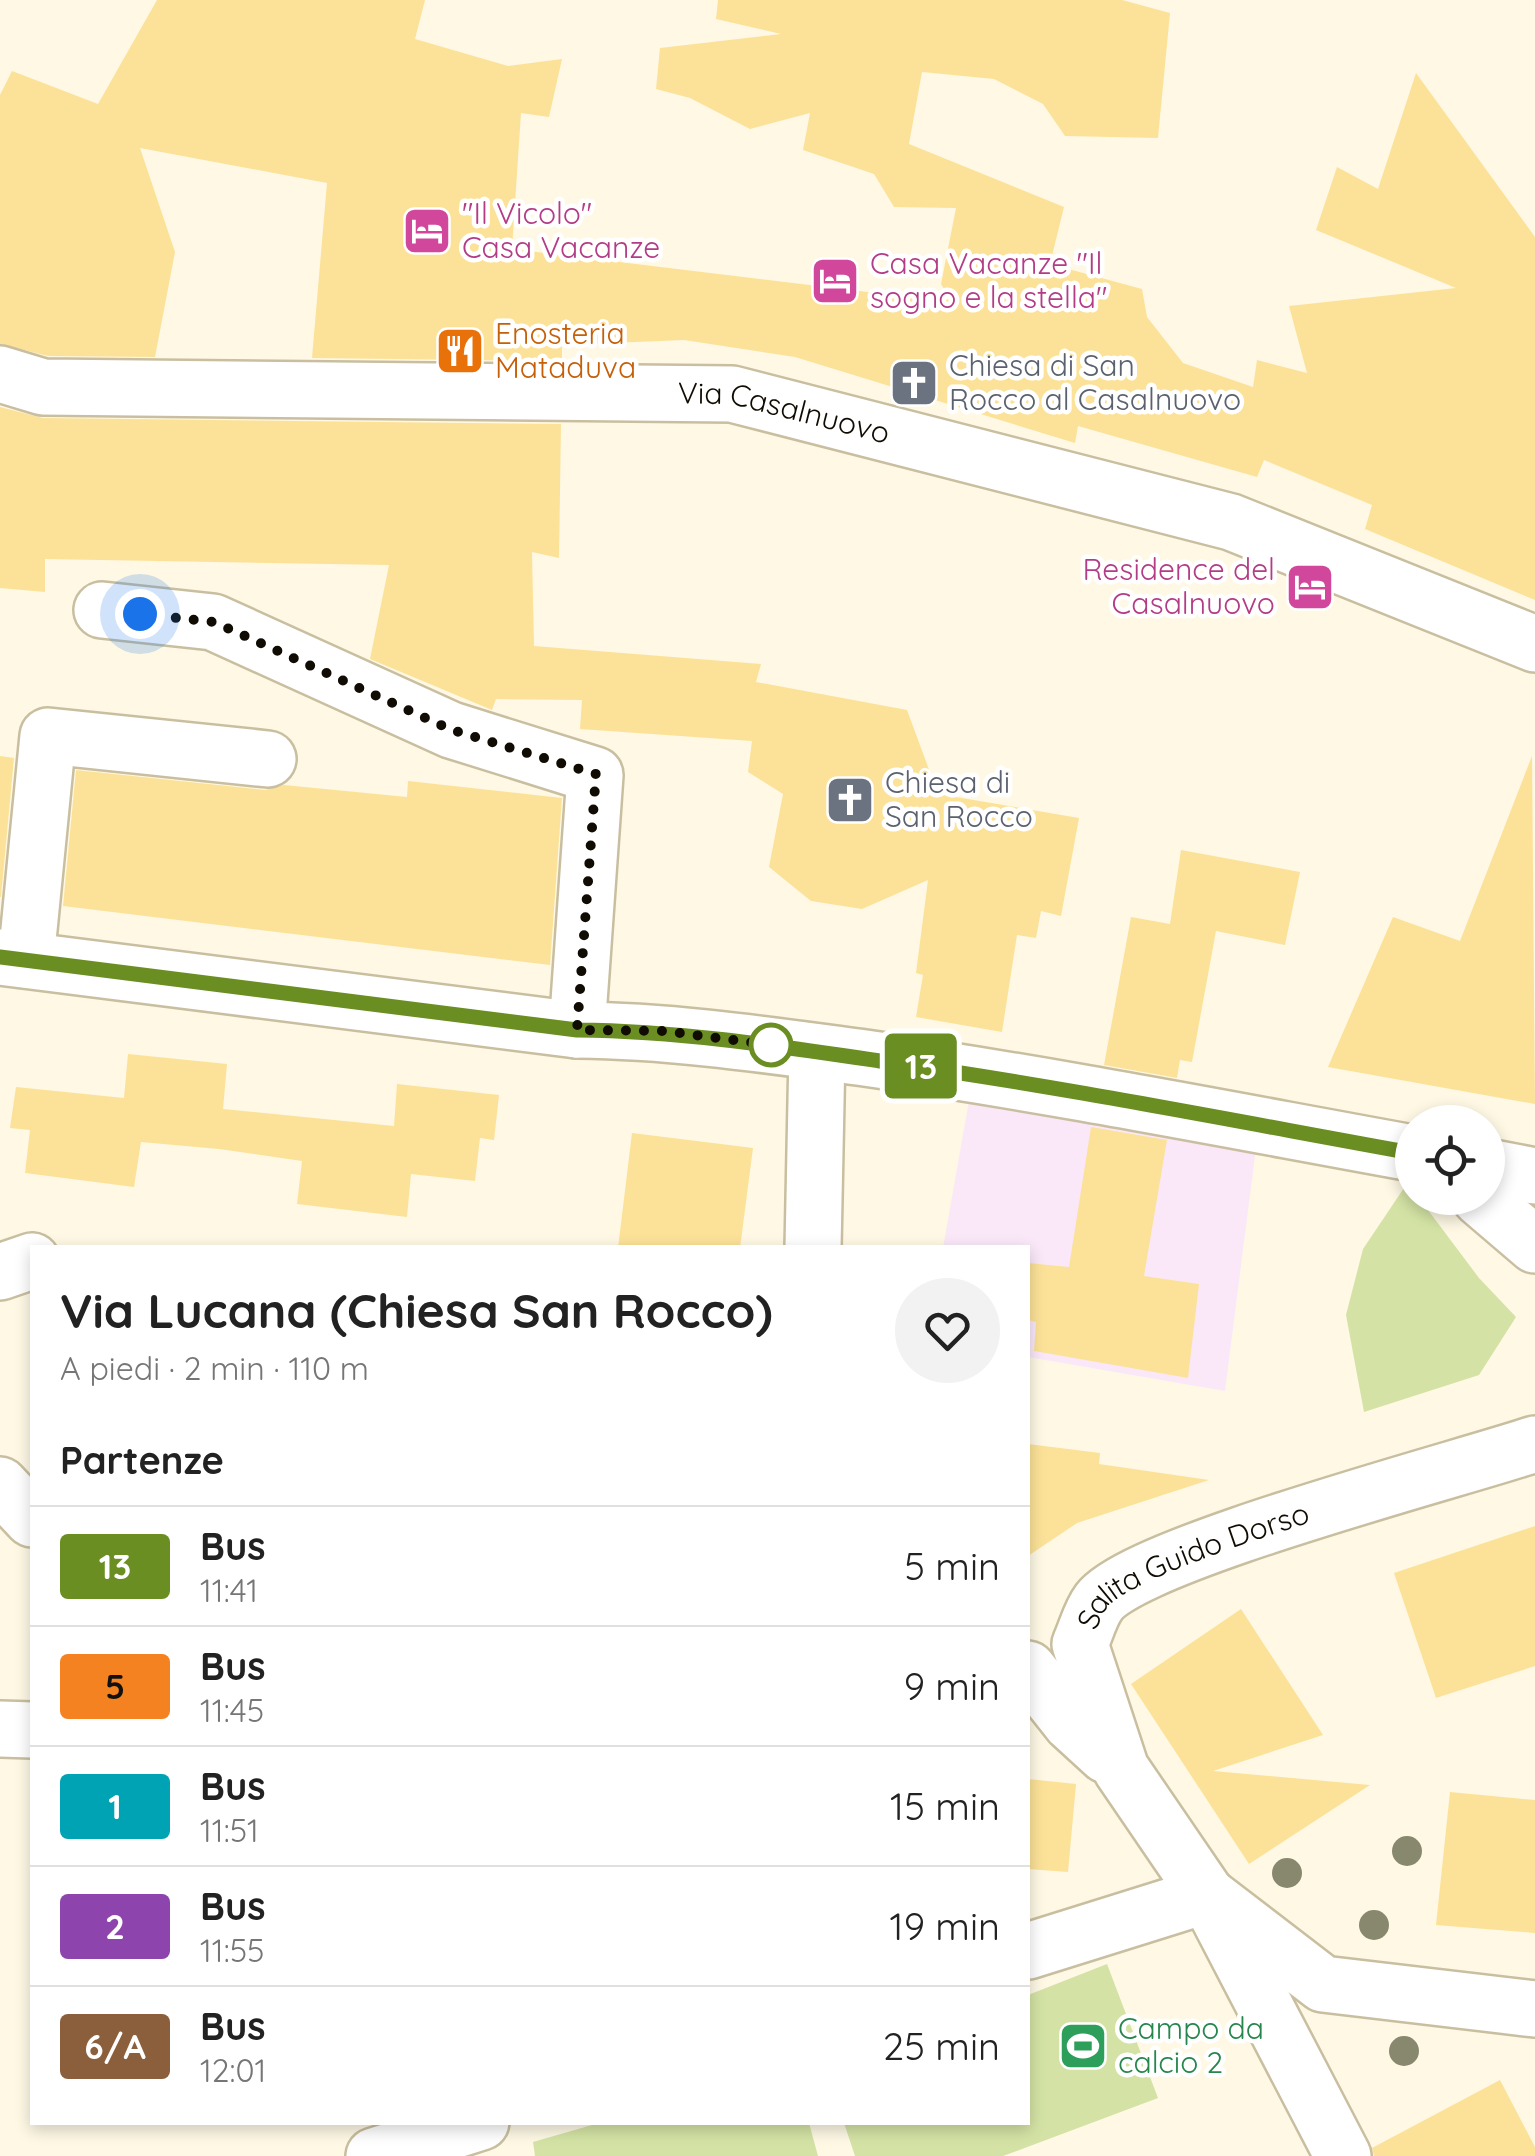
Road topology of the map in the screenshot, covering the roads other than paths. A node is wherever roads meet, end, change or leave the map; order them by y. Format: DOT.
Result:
graph roads {
  1 [pos="0,374"];
  2 [pos="102,610"];
  3 [pos="1535,644"];
  4 [pos="268,759"];
  5 [pos="13,958"];
  6 [pos="577,1030"];
  7 [pos="817,1052"];
  8 [pos="1395,1150"];
  9 [pos="1505,1170"];
  10 [pos="1535,1176"];
  11 [pos="1500,1215"];
  12 [pos="813,1245"];
  13 [pos="1535,1245"];
  14 [pos="30,1263"];
  15 [pos="0,1272"];
  16 [pos="1535,1444"];
  17 [pos="0,1485"];
  18 [pos="30,1517"];
  19 [pos="0,1527"];
  20 [pos="30,1530"];
  21 [pos="1030,1672"];
  22 [pos="0,1729"];
  23 [pos="30,1730"];
  24 [pos="1121,1769"];
  25 [pos="1207,1895"];
  26 [pos="1030,1950"];
  27 [pos="1535,2009"];
  28 [pos="472,2125"];
  29 [pos="374,2156"];
  30 [pos="1342,2156"];
  1 -- 3 [label="street, Via Casalnuovo"];
  2 -- 6 [label="street"];
  4 -- 5 [label="street"];
  5 -- 6 [label="street"];
  6 -- 7 [label="street"];
  7 -- 8 [label="street"];
  7 -- 12 [label="street"];
  9 -- 10 [label="street"];
  11 -- 13 [label="street"];
  14 -- 15 [label="street"];
  16 -- 24 [label="street, Salita Guido Dorso"];
  17 -- 18 [label="street"];
  19 -- 20 [label="street"];
  21 -- 24 [label="street"];
  22 -- 23 [label="street"];
  24 -- 25 [label="street, Salita Guido Dorso"];
  25 -- 26 [label="street"];
  25 -- 27 [label="street"];
  25 -- 30 [label="street, Salita Guido Dorso"];
  28 -- 29 [label="street"];
}
